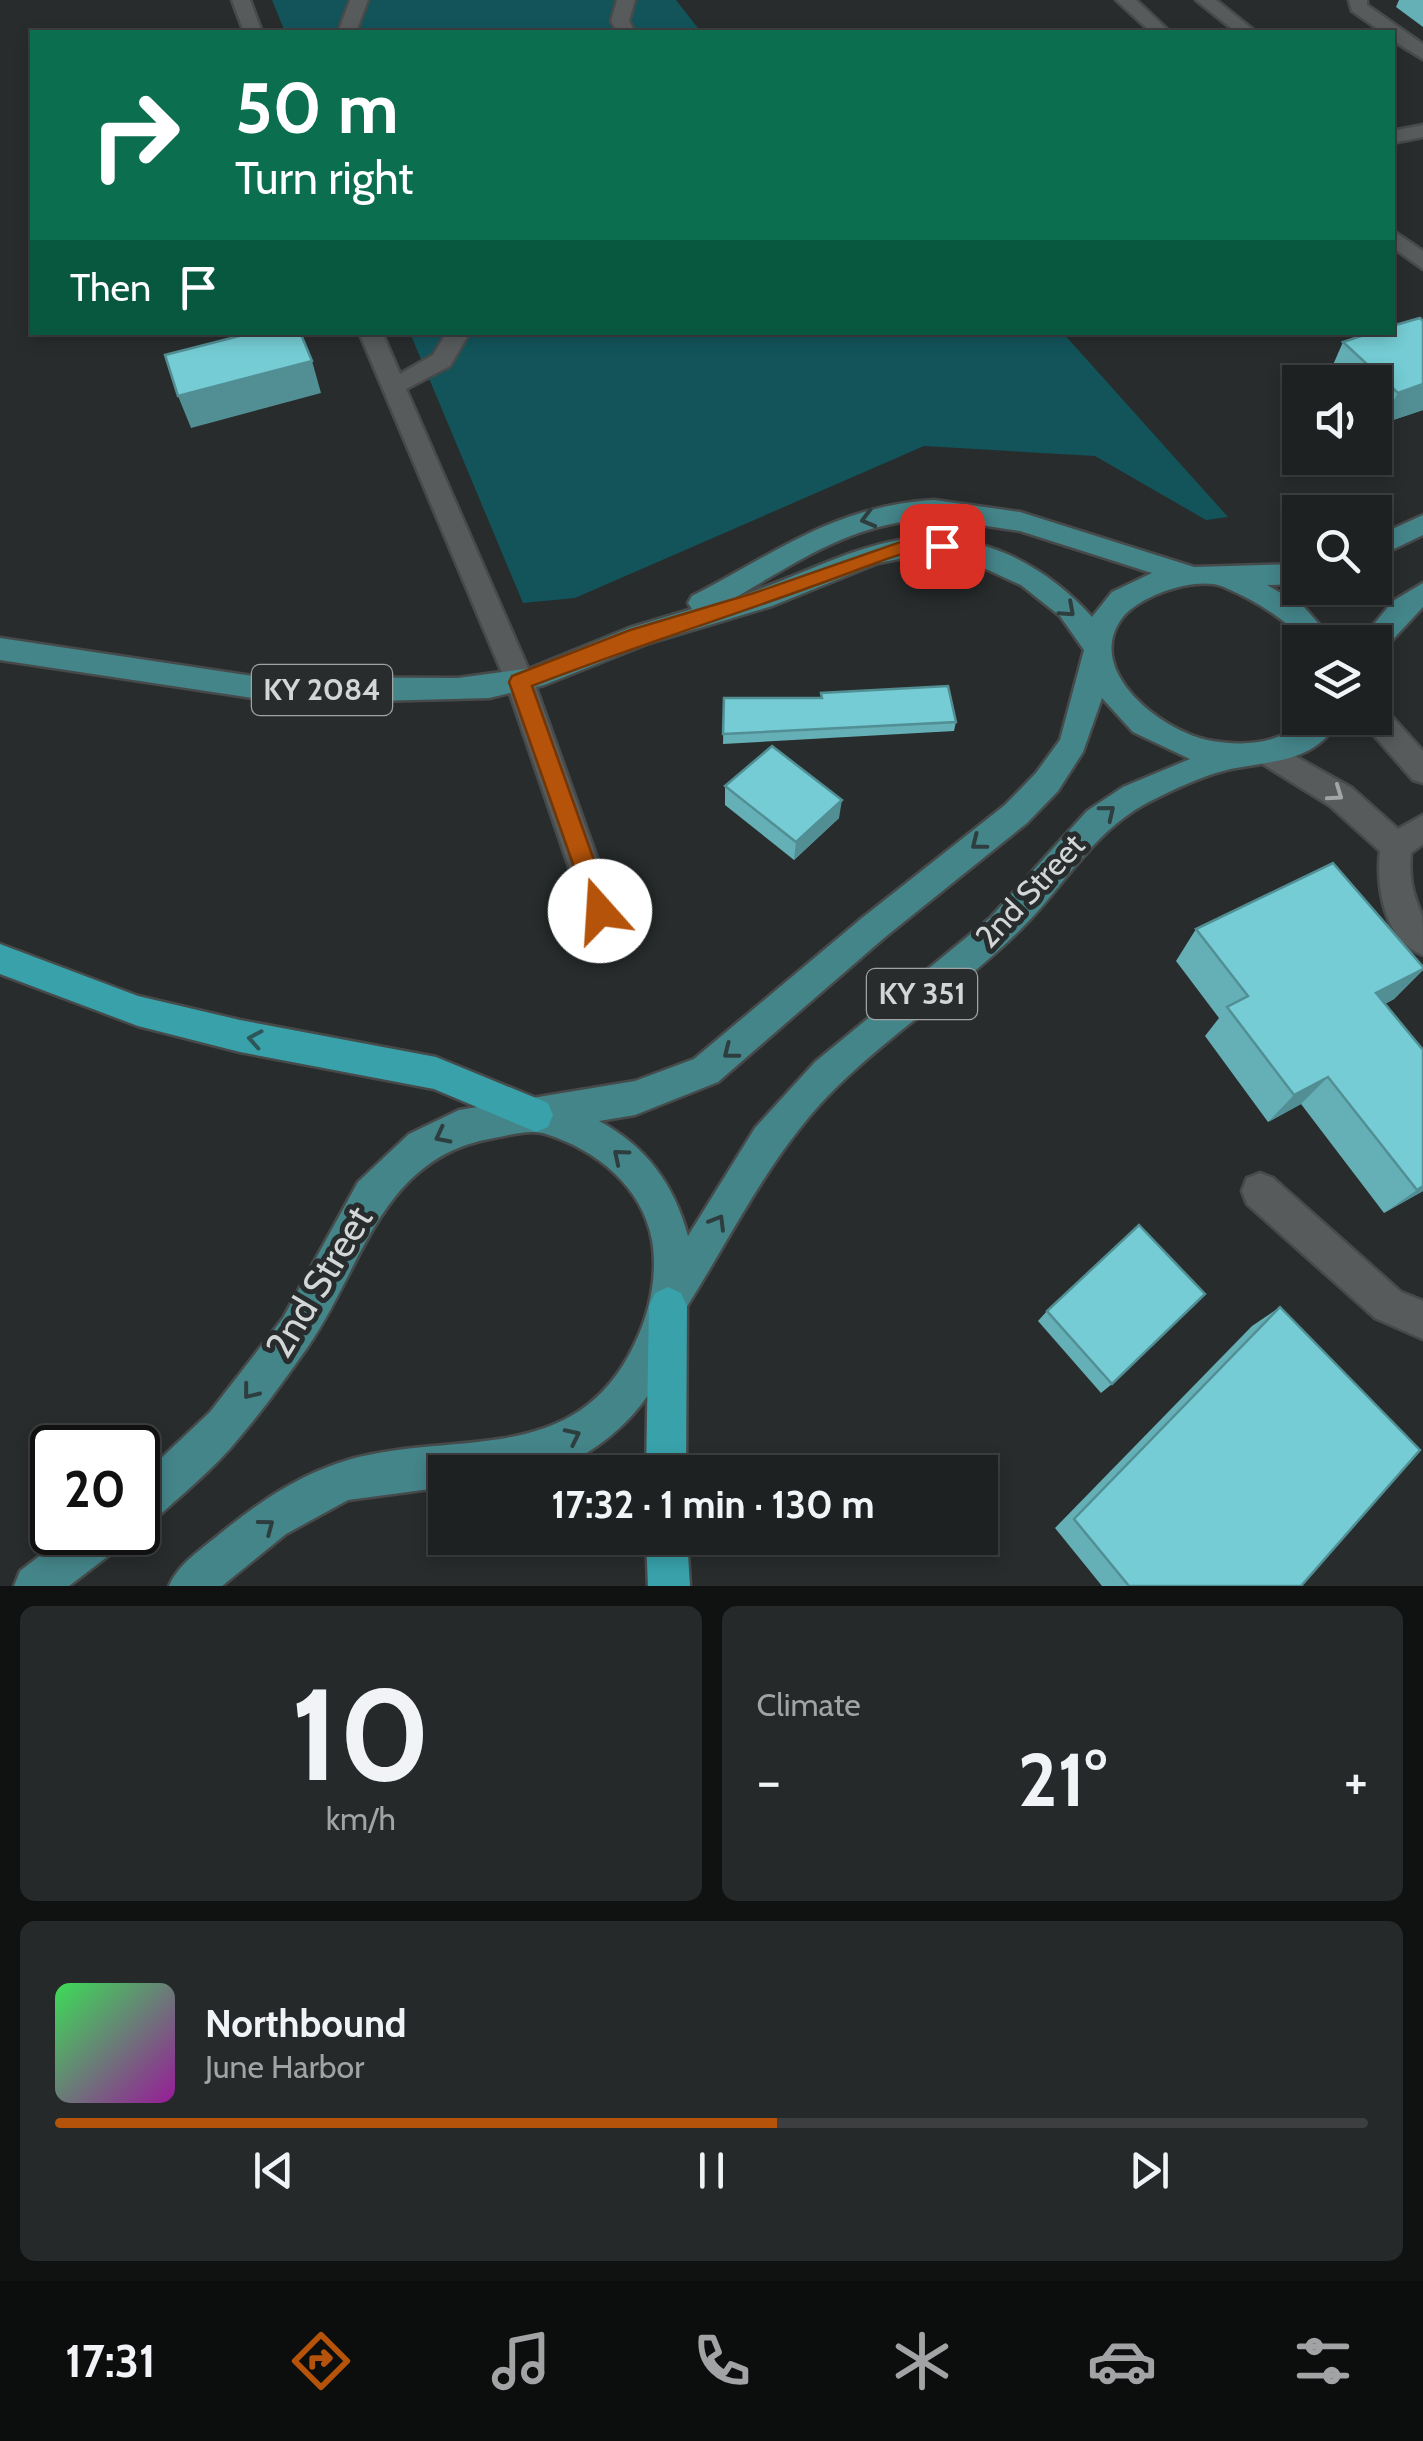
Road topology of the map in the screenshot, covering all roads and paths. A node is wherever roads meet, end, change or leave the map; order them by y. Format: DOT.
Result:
graph roads {
  1 [pos="240,0"];
  2 [pos="360,0"];
  3 [pos="626,0"];
  4 [pos="1125,0"];
  5 [pos="1205,0"];
  6 [pos="1358,0"];
  7 [pos="252,30"];
  8 [pos="348,30"];
  9 [pos="625,30"];
  10 [pos="1160,30"];
  11 [pos="1243,30"];
  12 [pos="1390,30"];
  13 [pos="1395,33"];
  14 [pos="1423,53"];
  15 [pos="1423,130"];
  16 [pos="1395,136"];
  17 [pos="1395,239"];
  18 [pos="1423,262"];
  19 [pos="371,335"];
  20 [pos="458,335"];
  21 [pos="390,386"];
  22 [pos="1423,524"];
  23 [pos="1392,540"];
  24 [pos="1282,575"];
  25 [pos="1209,578"];
  26 [pos="1423,594"];
  27 [pos="1308,625"];
  28 [pos="1388,625"];
  29 [pos="638,636"];
  30 [pos="1098,648"];
  31 [pos="0,649"];
  32 [pos="520,682"];
  33 [pos="1307,735"];
  34 [pos="1391,735"];
  35 [pos="1254,754"];
  36 [pos="1423,770"];
  37 [pos="1423,828"];
  38 [pos="1396,846"];
  39 [pos="600,911"];
  40 [pos="1423,941"];
  41 [pos="0,959"];
  42 [pos="536,1115"];
  43 [pos="1260,1191"];
  44 [pos="668,1306"];
  45 [pos="1423,1320"];
  46 [pos="666,1455"];
  47 [pos="160,1487"];
  48 [pos="75,1555"];
  49 [pos="668,1555"];
  50 [pos="34,1586"];
  51 [pos="190,1586"];
  52 [pos="669,1586"];
  1 -- 7 [label="street"];
  2 -- 8 [label="street"];
  3 -- 9 [label="street"];
  4 -- 10 [label="street"];
  5 -- 11 [label="street"];
  6 -- 12 [label="street"];
  13 -- 14 [label="street"];
  15 -- 16 [label="street"];
  17 -- 18 [label="street"];
  19 -- 21 [label="street"];
  20 -- 21 [label="street"];
  21 -- 32 [label="street"];
  22 -- 23 [label="main road"];
  24 -- 25 [label="main road, 2nd Street / KY 351"];
  25 -- 27 [label="main road, 2nd Street"];
  25 -- 29 [label="main road, KY 2084, one-way"];
  25 -- 30 [label="main road, 2nd Street / KY 351"];
  26 -- 28 [label="main road"];
  29 -- 30 [label="main road, KY 2084, one-way"];
  29 -- 32 [label="main road, KY 2084"];
  30 -- 35 [label="main road"];
  30 -- 42 [label="main road, 2nd Street / KY 351, one-way"];
  31 -- 32 [label="main road, KY 2084"];
  32 -- 39 [label="street"];
  33 -- 35 [label="main road, 2nd Street / KY 351"];
  34 -- 36 [label="street"];
  35 -- 38 [label="street, one-way"];
  44 -- 35 [label="main road, 2nd Street / KY 351, one-way"];
  37 -- 38 [label="street"];
  38 -- 40 [label="street"];
  42 -- 41 [label="highway, one-way"];
  44 -- 42 [label="main road, 2nd Street, one-way"];
  42 -- 47 [label="main road, 2nd Street / KY 351, one-way"];
  43 -- 45 [label="street"];
  44 -- 46 [label="highway"];
  51 -- 44 [label="main road, 2nd Street / KY 351, one-way"];
  48 -- 50 [label="main road"];
  49 -- 52 [label="highway"];
}
